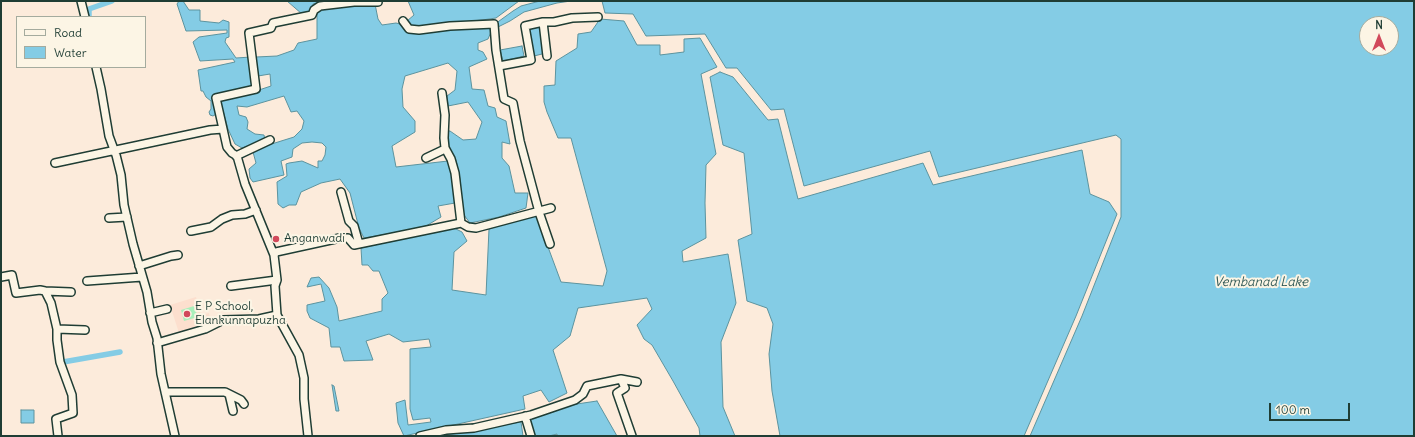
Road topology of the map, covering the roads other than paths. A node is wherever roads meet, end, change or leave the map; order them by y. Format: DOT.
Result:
graph roads {
  1 [pos="81,1"];
  2 [pos="378,2"];
  3 [pos="85,16"];
  4 [pos="598,17"];
  5 [pos="403,21"];
  6 [pos="543,22"];
  7 [pos="547,56"];
  8 [pos="498,66"];
  9 [pos="96,68"];
  10 [pos="442,93"];
  11 [pos="223,129"];
  12 [pos="270,140"];
  13 [pos="446,149"];
  14 [pos="113,151"];
  15 [pos="236,156"];
  16 [pos="426,158"];
  17 [pos="55,163"];
  18 [pos="342,192"];
  19 [pos="552,208"];
  20 [pos="256,210"];
  21 [pos="539,212"];
  22 [pos="127,217"];
  23 [pos="108,218"];
  24 [pos="461,223"];
  25 [pos="191,231"];
  26 [pos="359,244"];
  27 [pos="550,244"];
  28 [pos="178,255"];
  29 [pos="274,255"];
  30 [pos="139,266"];
  31 [pos="1,276"];
  32 [pos="142,277"];
  33 [pos="277,280"];
  34 [pos="87,281"];
  35 [pos="231,286"];
  36 [pos="45,291"];
  37 [pos="71,292"];
  38 [pos="167,309"];
  39 [pos="150,313"];
  40 [pos="277,315"];
  41 [pos="57,328"];
  42 [pos="85,330"];
  43 [pos="157,343"];
  44 [pos="621,379"];
  45 [pos="637,382"];
  46 [pos="166,392"];
  47 [pos="229,394"];
  48 [pos="244,404"];
  49 [pos="233,411"];
  50 [pos="525,416"];
  51 [pos="58,436"];
  52 [pos="175,436"];
  53 [pos="308,436"];
  54 [pos="420,436"];
  55 [pos="531,436"];
  56 [pos="632,436"];
  1 -- 3 [label="street"];
  2 -- 11 [label="street"];
  4 -- 6 [label="street"];
  5 -- 8 [label="street"];
  6 -- 7 [label="street"];
  6 -- 8 [label="street"];
  8 -- 21 [label="street"];
  9 -- 14 [label="street"];
  10 -- 13 [label="street"];
  11 -- 14 [label="street"];
  11 -- 15 [label="street"];
  12 -- 15 [label="street"];
  13 -- 16 [label="street"];
  13 -- 24 [label="street"];
  14 -- 17 [label="street"];
  14 -- 22 [label="street"];
  15 -- 20 [label="street"];
  18 -- 26 [label="street"];
  19 -- 21 [label="street"];
  20 -- 25 [label="street"];
  20 -- 29 [label="street"];
  21 -- 24 [label="street"];
  21 -- 27 [label="street"];
  22 -- 23 [label="street"];
  22 -- 30 [label="street"];
  24 -- 26 [label="street"];
  26 -- 29 [label="street"];
  28 -- 30 [label="street"];
  29 -- 33 [label="street"];
  30 -- 32 [label="street"];
  31 -- 36 [label="street"];
  32 -- 34 [label="street"];
  32 -- 39 [label="street"];
  33 -- 35 [label="street"];
  33 -- 40 [label="street"];
  36 -- 37 [label="street"];
  36 -- 41 [label="street"];
  38 -- 39 [label="street"];
  39 -- 43 [label="street"];
  40 -- 43 [label="street"];
  40 -- 53 [label="street"];
  41 -- 42 [label="street"];
  41 -- 51 [label="street"];
  43 -- 46 [label="street"];
  44 -- 45 [label="street"];
  44 -- 50 [label="street"];
  44 -- 56 [label="street"];
  46 -- 47 [label="street"];
  46 -- 52 [label="street"];
  47 -- 48 [label="street"];
  47 -- 49 [label="street"];
  50 -- 54 [label="street"];
  50 -- 55 [label="street"];
}
